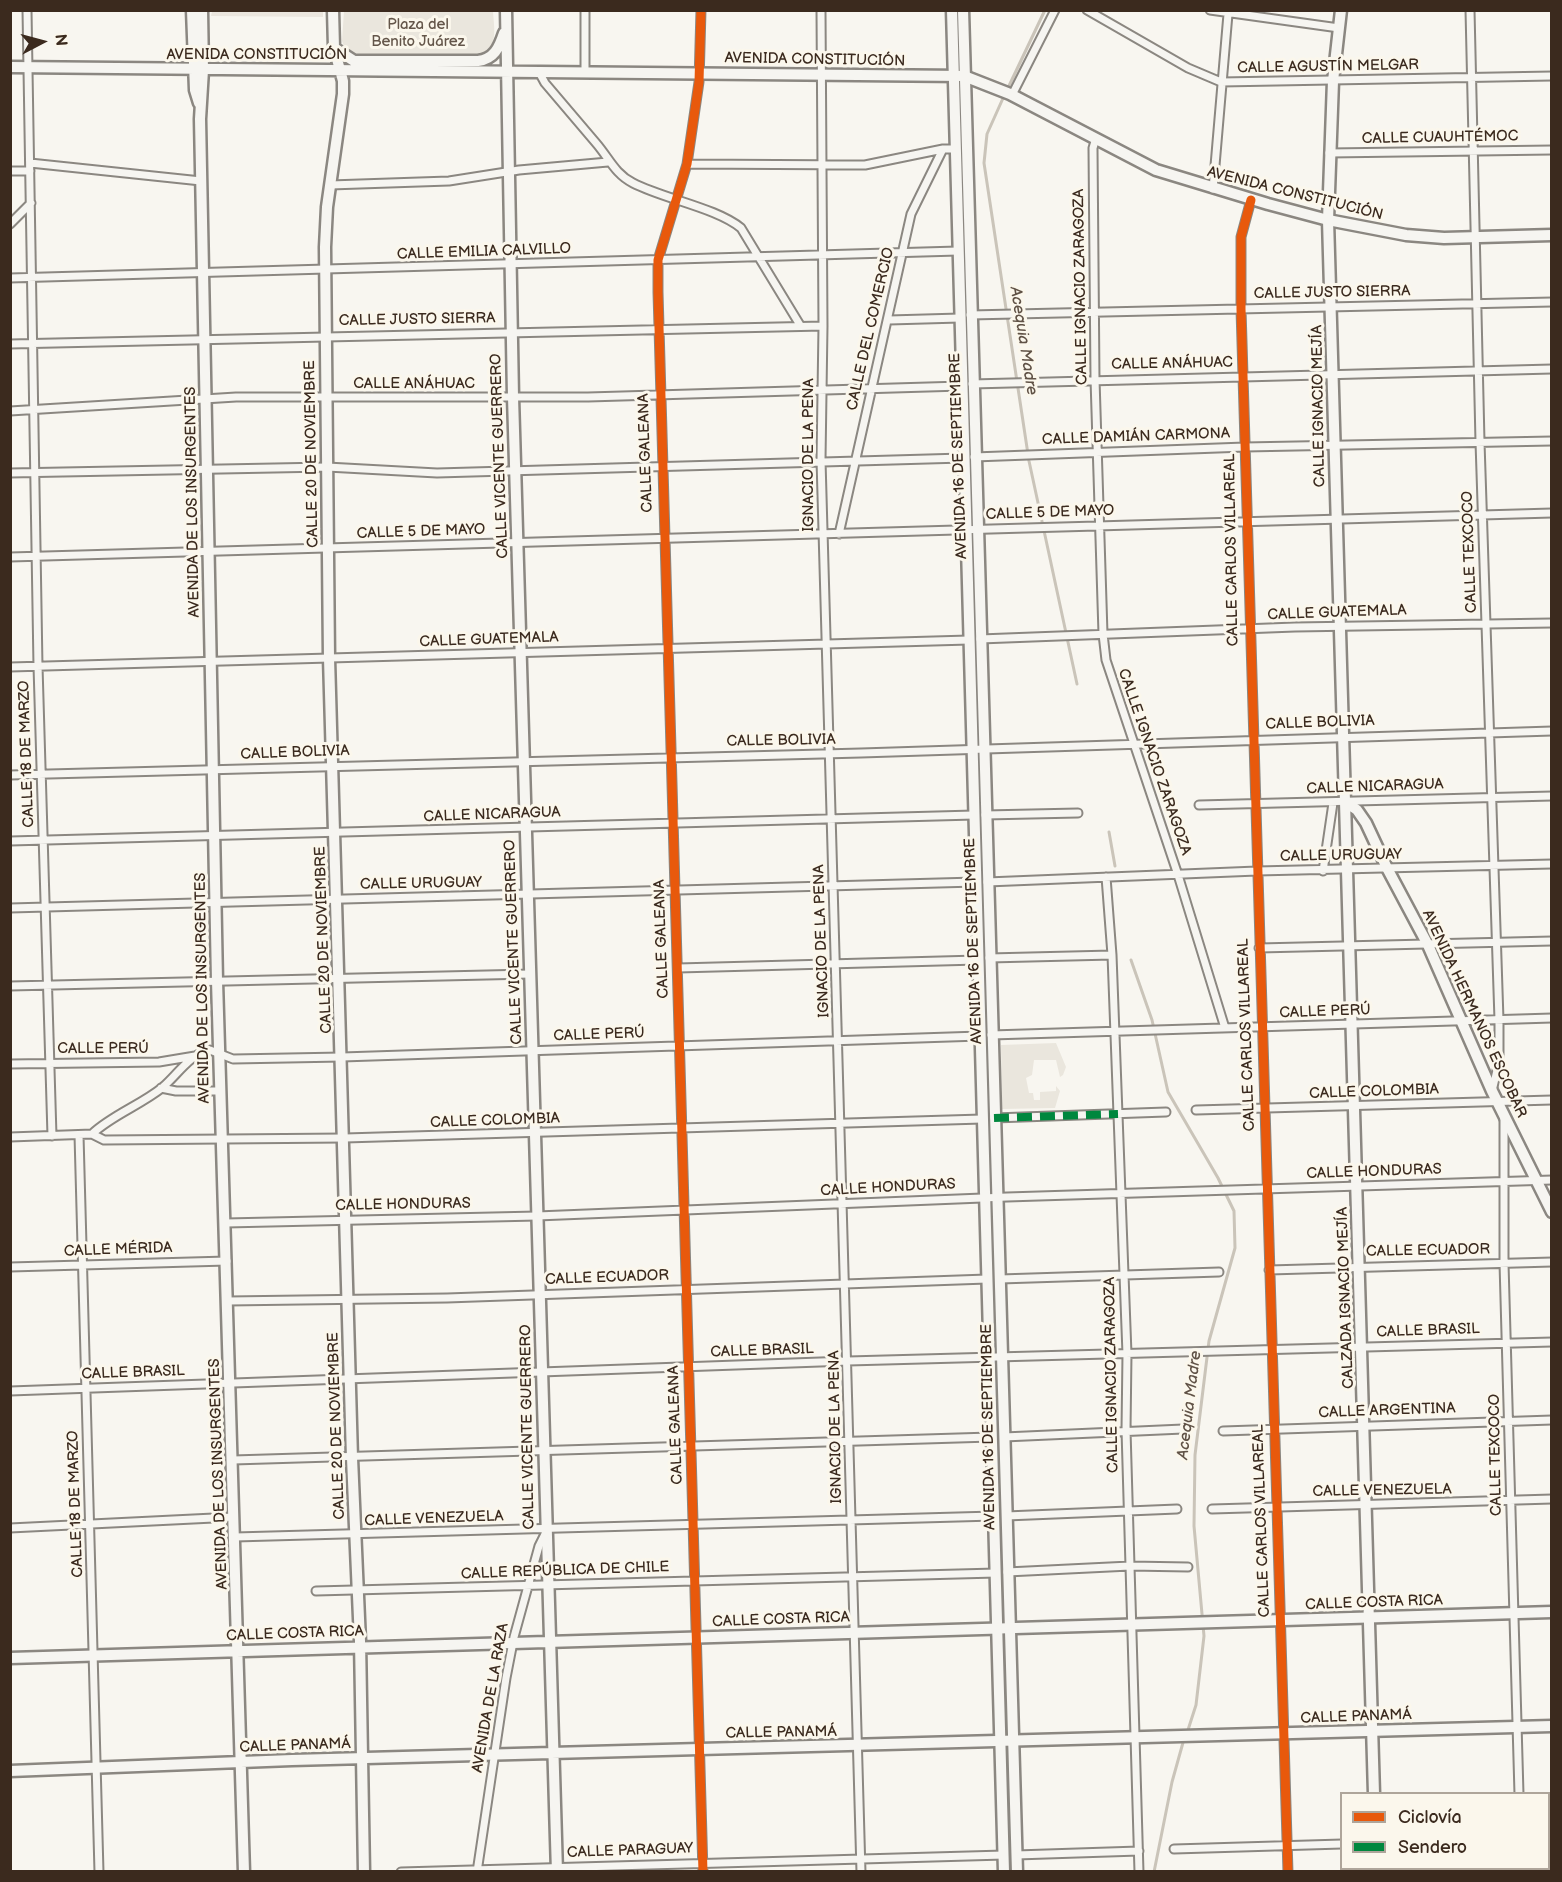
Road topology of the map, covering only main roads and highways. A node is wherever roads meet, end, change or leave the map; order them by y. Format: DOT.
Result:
graph roads {
  1 [pos="192,10"];
  2 [pos="202,10"];
  3 [pos="333,10"];
  4 [pos="506,10"];
  5 [pos="952,10"];
  6 [pos="963,10"];
  7 [pos="1341,10"];
  8 [pos="506,24"];
  9 [pos="334,48"];
  10 [pos="10,67"];
  11 [pos="199,70"];
  12 [pos="341,70"];
  13 [pos="507,72"];
  14 [pos="958,76"];
  15 [pos="1328,220"];
  16 [pos="1551,236"];
  17 [pos="965,316"];
  18 [pos="1346,802"];
  19 [pos="988,1118"];
  20 [pos="1551,1212"];
  21 [pos="1001,1572"];
  22 [pos="1551,1612"];
  23 [pos="1371,1618"];
  24 [pos="1009,1629"];
  25 [pos="997,1630"];
  26 [pos="551,1642"];
  27 [pos="360,1646"];
  28 [pos="239,1650"];
  29 [pos="10,1658"];
  30 [pos="1551,1726"];
  31 [pos="1372,1732"];
  32 [pos="1013,1741"];
  33 [pos="1000,1742"];
  34 [pos="553,1754"];
  35 [pos="363,1759"];
  36 [pos="241,1763"];
  37 [pos="10,1772"];
  38 [pos="1374,1792"];
  39 [pos="557,1870"];
  40 [pos="244,1872"];
  41 [pos="364,1872"];
  42 [pos="1004,1872"];
  43 [pos="1017,1872"];
  1 -- 11 [label="main road, AVENIDA DE LOS INSURGENTES"];
  2 -- 11 [label="main road, AVENIDA DE LOS INSURGENTES"];
  3 -- 9 [label="main road, CALLE 20 DE NOVIEMBRE"];
  4 -- 8 [label="main road, CALLE VICENTE GUERRERO"];
  5 -- 14 [label="main road, AVENIDA 16 DE SEPTIEMBRE"];
  6 -- 14 [label="main road, AVENIDA 16 DE SEPTIEMBRE"];
  7 -- 15 [label="main road, CALLE IGNACIO MEJÍA"];
  8 -- 9 [label="main road"];
  8 -- 13 [label="main road, CALLE VICENTE GUERRERO"];
  9 -- 12 [label="main road, CALLE 20 DE NOVIEMBRE"];
  10 -- 11 [label="main road, AVENIDA CONSTITUCIÓN"];
  11 -- 12 [label="main road, AVENIDA CONSTITUCIÓN"];
  11 -- 28 [label="main road, AVENIDA DE LOS INSURGENTES"];
  12 -- 13 [label="main road, AVENIDA CONSTITUCIÓN"];
  12 -- 27 [label="main road, CALLE 20 DE NOVIEMBRE"];
  13 -- 14 [label="main road, AVENIDA CONSTITUCIÓN"];
  13 -- 26 [label="main road, CALLE VICENTE GUERRERO"];
  14 -- 15 [label="main road, AVENIDA CONSTITUCIÓN"];
  14 -- 17 [label="main road, AVENIDA 16 DE SEPTIEMBRE"];
  14 -- 17 [label="main road, AVENIDA 16 DE SEPTIEMBRE"];
  15 -- 16 [label="main road, AVENIDA CONSTITUCIÓN"];
  15 -- 18 [label="main road, CALLE IGNACIO MEJÍA"];
  17 -- 19 [label="main road, AVENIDA 16 DE SEPTIEMBRE"];
  18 -- 20 [label="main road, AVENIDA HERMANOS ESCOBAR"];
  18 -- 23 [label="main road, CALZADA IGNACIO MEJÍA"];
  19 -- 21 [label="main road, AVENIDA 16 DE SEPTIEMBRE"];
  19 -- 21 [label="main road, AVENIDA 16 DE SEPTIEMBRE"];
  21 -- 24 [label="main road, AVENIDA 16 DE SEPTIEMBRE"];
  21 -- 25 [label="main road, AVENIDA 16 DE SEPTIEMBRE"];
  22 -- 23 [label="main road, CALLE COSTA RICA"];
  23 -- 24 [label="main road, CALLE COSTA RICA"];
  23 -- 31 [label="main road, CALZADA IGNACIO MEJÍA"];
  24 -- 25 [label="main road, CALLE COSTA RICA"];
  24 -- 32 [label="main road, AVENIDA 16 DE SEPTIEMBRE"];
  25 -- 26 [label="main road, CALLE COSTA RICA"];
  25 -- 33 [label="main road, AVENIDA 16 DE SEPTIEMBRE"];
  26 -- 27 [label="main road, CALLE COSTA RICA"];
  26 -- 34 [label="main road, CALLE VICENTE GUERRERO"];
  27 -- 28 [label="main road, CALLE COSTA RICA"];
  27 -- 35 [label="main road, CALLE 20 DE NOVIEMBRE"];
  28 -- 29 [label="main road, CALLE COSTA RICA"];
  28 -- 36 [label="main road, AVENIDA DE LOS INSURGENTES"];
  30 -- 31 [label="main road, CALLE PANAMÁ"];
  31 -- 32 [label="main road, CALLE PANAMÁ"];
  31 -- 38 [label="main road, CALZADA IGNACIO MEJÍA"];
  32 -- 33 [label="main road, CALLE PANAMÁ"];
  32 -- 43 [label="main road, AVENIDA 16 DE SEPTIEMBRE"];
  33 -- 34 [label="main road, CALLE PANAMÁ"];
  33 -- 42 [label="main road, AVENIDA 16 DE SEPTIEMBRE"];
  34 -- 35 [label="main road, CALLE PANAMÁ"];
  34 -- 39 [label="main road, CALLE VICENTE GUERRERO"];
  35 -- 36 [label="main road, CALLE PANAMÁ"];
  35 -- 41 [label="main road, CALLE 20 DE NOVIEMBRE"];
  36 -- 37 [label="main road, CALLE PANAMÁ"];
  36 -- 40 [label="main road, AVENIDA DE LOS INSURGENTES"];
}
